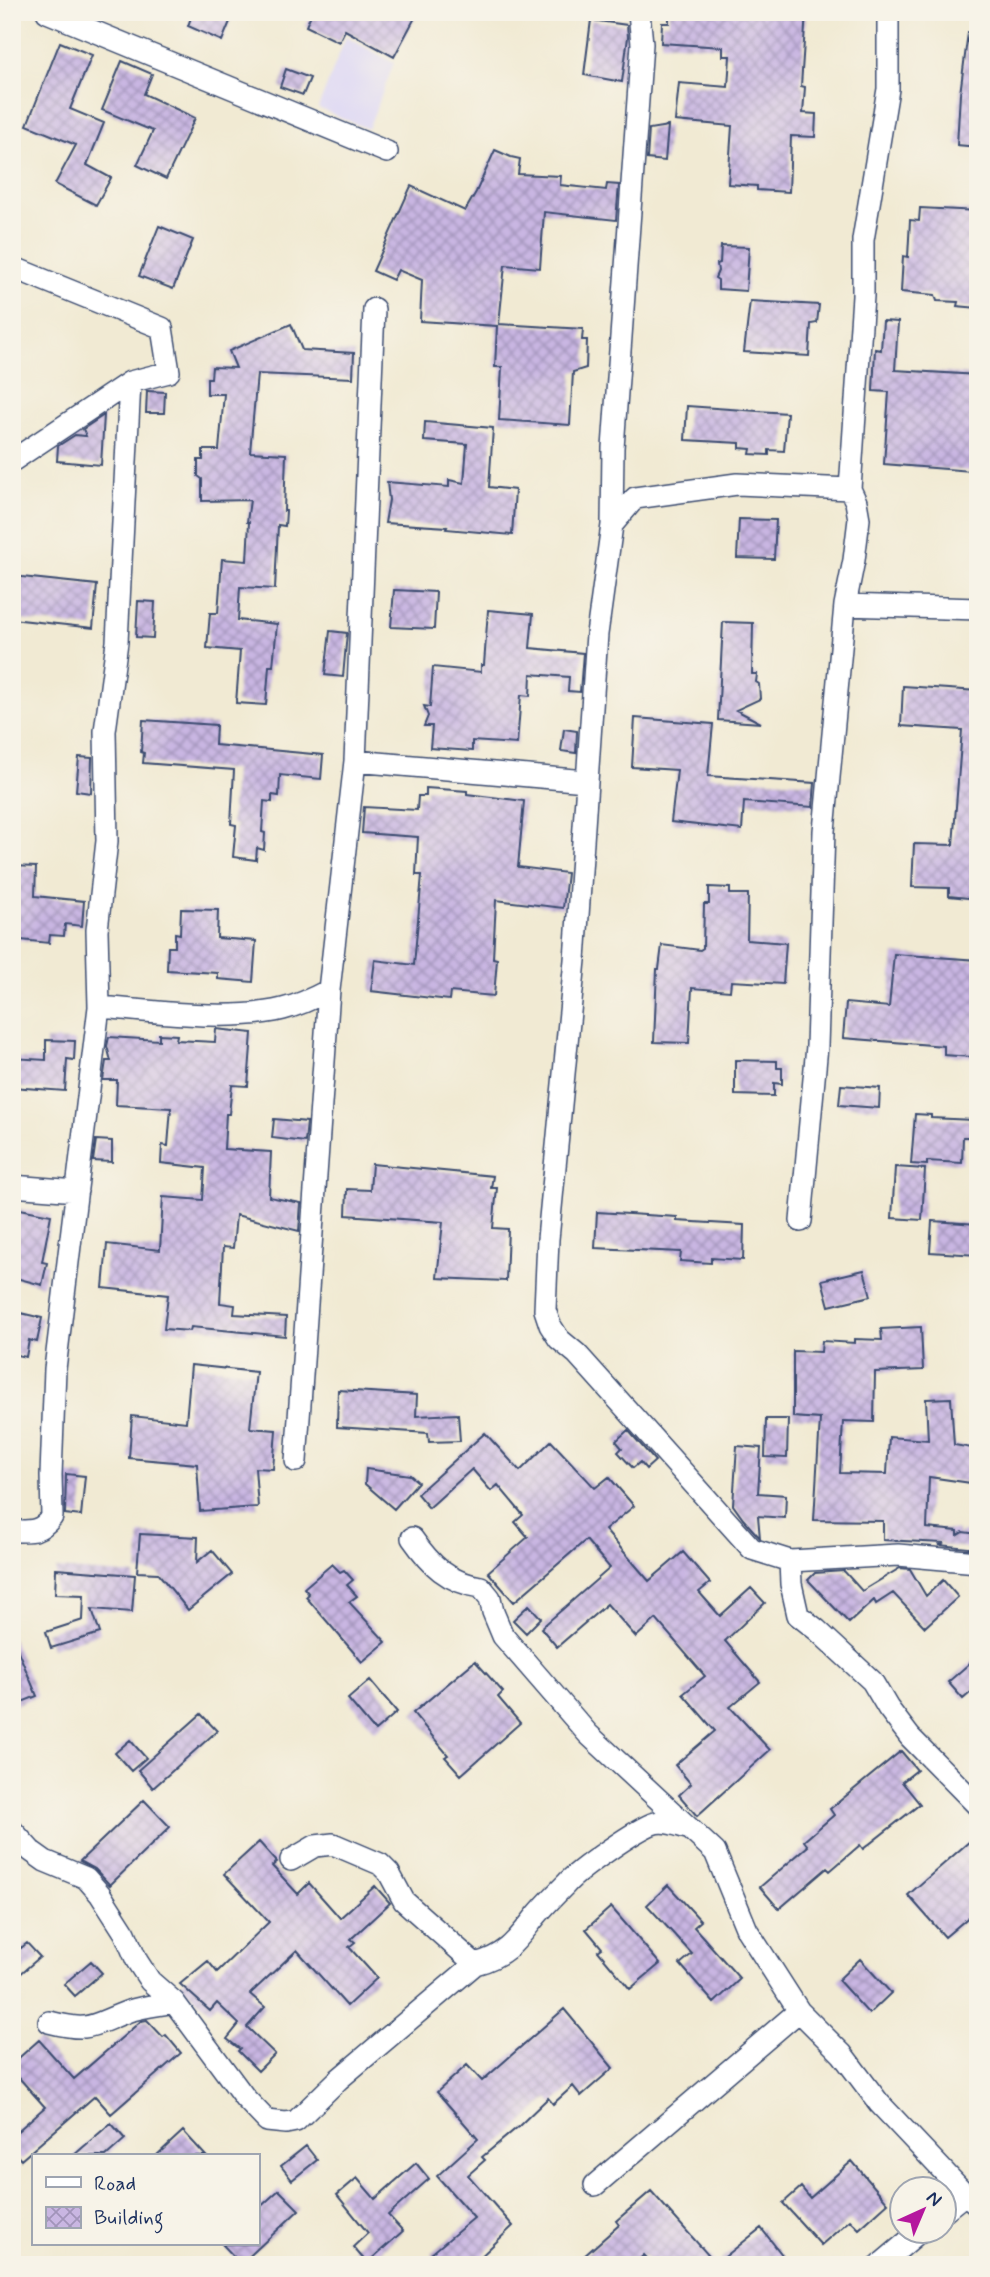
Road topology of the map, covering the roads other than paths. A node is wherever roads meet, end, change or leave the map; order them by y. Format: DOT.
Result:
graph roads {
  1 [pos="47,12"];
  2 [pos="639,12"];
  3 [pos="888,12"];
  4 [pos="387,152"];
  5 [pos="12,267"];
  6 [pos="374,309"];
  7 [pos="130,382"];
  8 [pos="12,461"];
  9 [pos="613,474"];
  10 [pos="850,489"];
  11 [pos="635,498"];
  12 [pos="612,525"];
  13 [pos="845,605"];
  14 [pos="978,609"];
  15 [pos="355,761"];
  16 [pos="586,781"];
  17 [pos="328,990"];
  18 [pos="99,1007"];
  19 [pos="12,1186"];
  20 [pos="77,1191"];
  21 [pos="801,1220"];
  22 [pos="296,1461"];
  23 [pos="12,1531"];
  24 [pos="412,1538"];
  25 [pos="790,1561"];
  26 [pos="978,1562"];
  27 [pos="978,1806"];
  28 [pos="687,1828"];
  29 [pos="12,1830"];
  30 [pos="291,1860"];
  31 [pos="475,1964"];
  32 [pos="174,2002"];
  33 [pos="799,2011"];
  34 [pos="49,2022"];
  35 [pos="595,2185"];
  36 [pos="971,2199"];
  37 [pos="902,2246"];
  38 [pos="880,2265"];
  1 -- 4 [label="street"];
  2 -- 9 [label="street"];
  3 -- 10 [label="street"];
  5 -- 7 [label="street"];
  6 -- 15 [label="street"];
  7 -- 8 [label="street"];
  7 -- 18 [label="street"];
  9 -- 11 [label="street"];
  9 -- 12 [label="street"];
  10 -- 11 [label="street"];
  10 -- 13 [label="street"];
  11 -- 12 [label="street"];
  12 -- 16 [label="street"];
  13 -- 14 [label="street"];
  13 -- 21 [label="street"];
  15 -- 16 [label="street"];
  15 -- 17 [label="street"];
  16 -- 25 [label="street"];
  17 -- 18 [label="street"];
  17 -- 22 [label="street"];
  18 -- 20 [label="street"];
  19 -- 20 [label="street"];
  20 -- 23 [label="street"];
  24 -- 28 [label="street"];
  25 -- 26 [label="street"];
  25 -- 27 [label="street"];
  28 -- 31 [label="street"];
  28 -- 33 [label="street"];
  29 -- 32 [label="street"];
  30 -- 31 [label="street"];
  31 -- 32 [label="street"];
  32 -- 34 [label="street"];
  33 -- 35 [label="street"];
  33 -- 36 [label="street"];
  37 -- 38 [label="street"];
}
